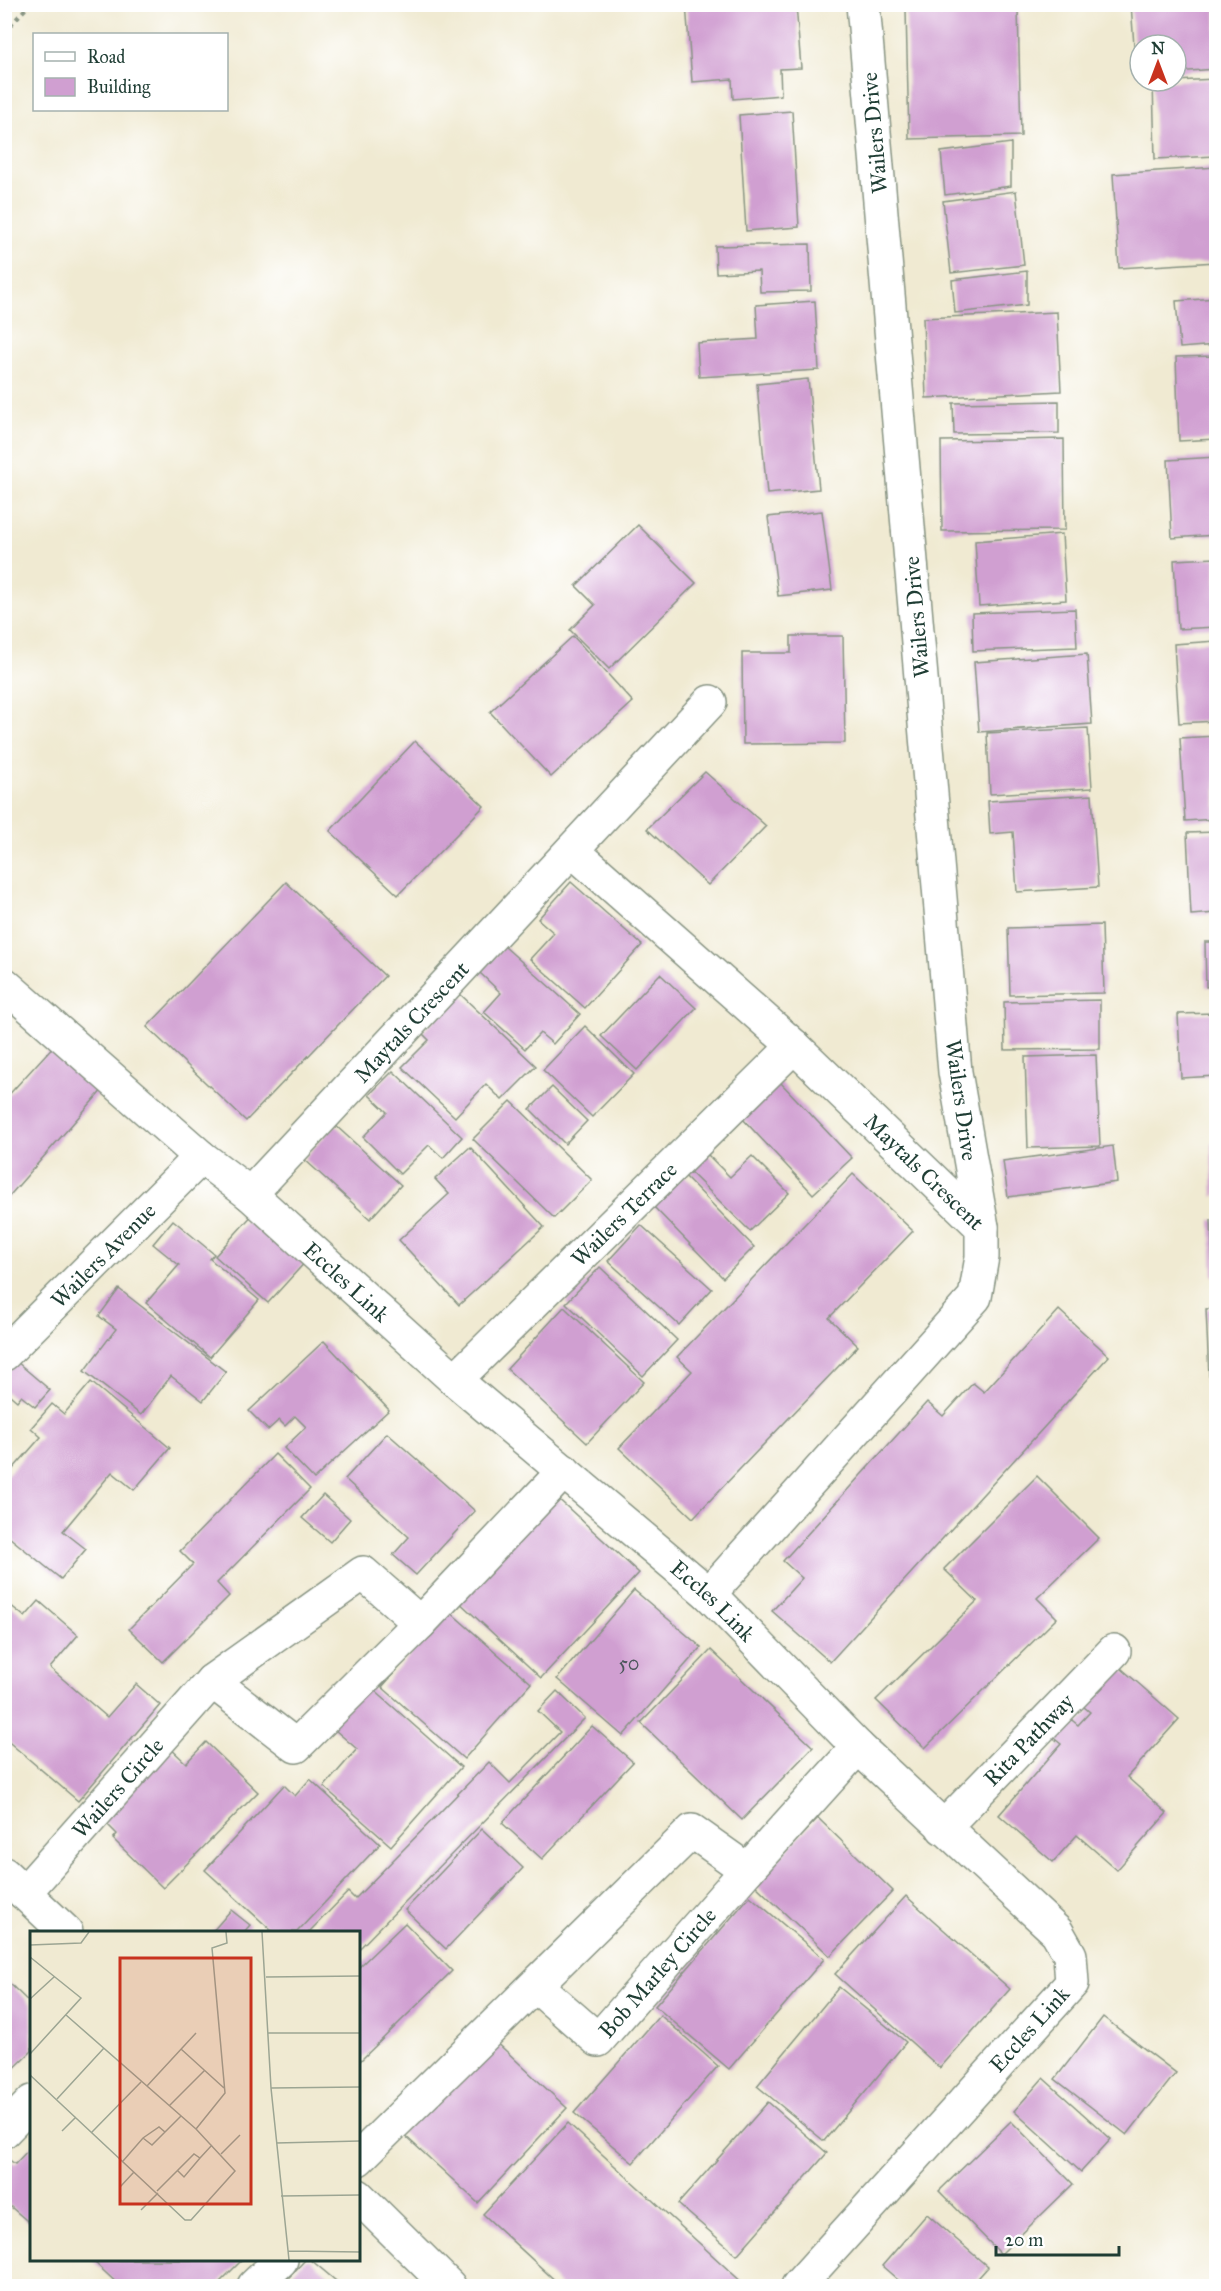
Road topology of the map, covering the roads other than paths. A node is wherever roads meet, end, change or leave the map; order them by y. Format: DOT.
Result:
graph roads {
  1 [pos="863,4"];
  2 [pos="710,702"];
  3 [pos="572,850"];
  4 [pos="4,984"];
  5 [pos="794,1046"];
  6 [pos="201,1156"];
  7 [pos="250,1194"];
  8 [pos="982,1227"];
  9 [pos="4,1354"];
  10 [pos="455,1380"];
  11 [pos="564,1471"];
  12 [pos="709,1594"];
  13 [pos="420,1623"];
  14 [pos="1114,1651"];
  15 [pos="212,1681"];
  16 [pos="858,1747"];
  17 [pos="943,1828"];
  18 [pos="747,1870"];
  19 [pos="14,1884"];
  20 [pos="65,1931"];
  21 [pos="536,1986"];
  22 [pos="30,2104"];
  23 [pos="4,2131"];
  24 [pos="360,2157"];
  25 [pos="360,2198"];
  26 [pos="279,2261"];
  27 [pos="254,2286"];
  28 [pos="449,2286"];
  29 [pos="798,2286"];
  1 -- 8 [label="street, Wailers Drive"];
  2 -- 3 [label="street, Maytals Crescent"];
  3 -- 5 [label="street, Maytals Crescent"];
  3 -- 7 [label="street, Maytals Crescent"];
  4 -- 6 [label="street, Eccles Link"];
  5 -- 8 [label="street, Maytals Crescent"];
  5 -- 10 [label="street, Wailers Terrace"];
  6 -- 7 [label="street, Eccles Link"];
  6 -- 9 [label="street, Wailers Avenue"];
  7 -- 10 [label="street, Eccles Link"];
  8 -- 12 [label="street, Maytals Crescent"];
  10 -- 11 [label="street, Eccles Link"];
  11 -- 12 [label="street, Eccles Link"];
  11 -- 13 [label="street"];
  12 -- 16 [label="street, Eccles Link"];
  13 -- 15 [label="street, Wailers Circle"];
  13 -- 15 [label="street"];
  14 -- 17 [label="street, Rita Pathway"];
  15 -- 19 [label="street, Wailers Circle"];
  16 -- 17 [label="street, Eccles Link"];
  16 -- 18 [label="street, Bob Marley Circle"];
  17 -- 29 [label="street, Eccles Link"];
  18 -- 21 [label="street"];
  18 -- 21 [label="street, Bob Marley Circle"];
  19 -- 20 [label="street"];
  21 -- 24 [label="street"];
  22 -- 23 [label="street"];
  25 -- 28 [label="street"];
  26 -- 27 [label="street"];
}
